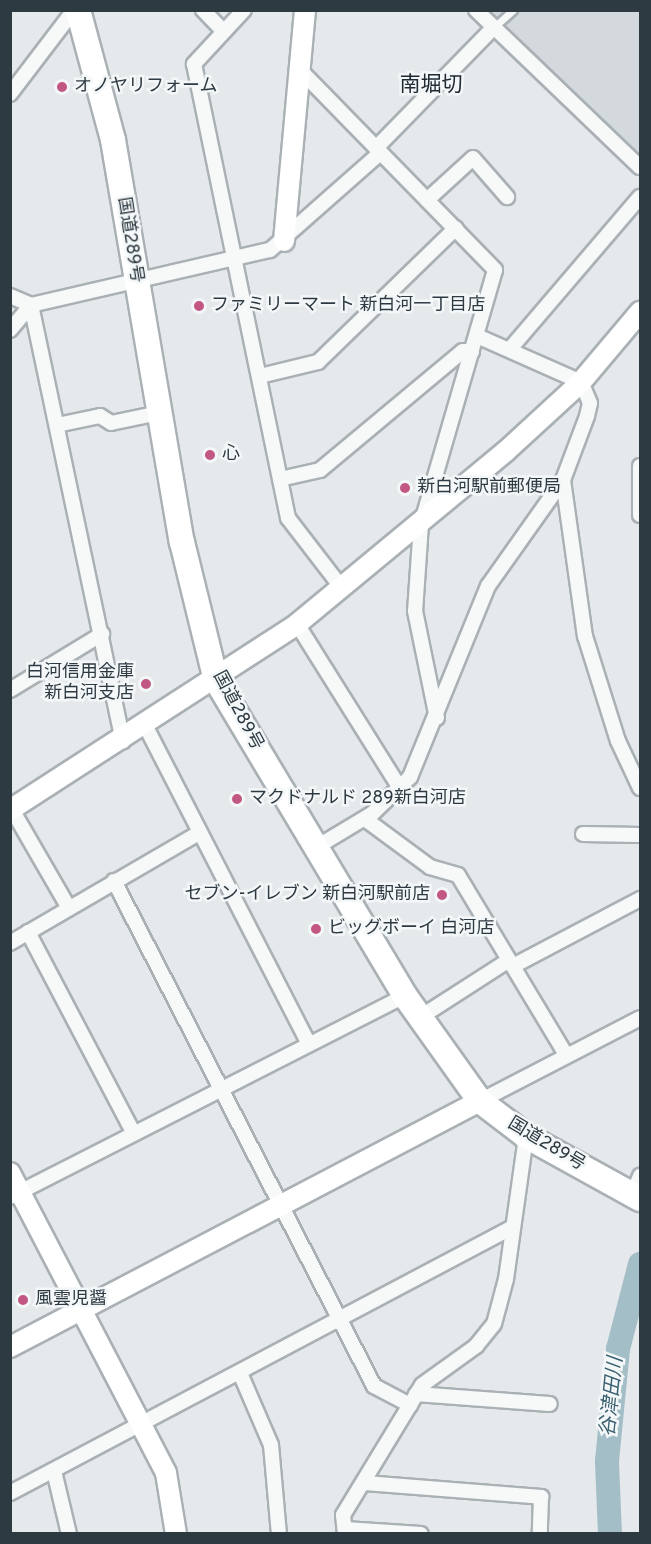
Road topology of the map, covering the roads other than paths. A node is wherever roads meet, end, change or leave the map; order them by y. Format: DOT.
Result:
graph roads {
  1 [pos="76,10"];
  2 [pos="203,10"];
  3 [pos="244,10"];
  4 [pos="305,10"];
  5 [pos="476,10"];
  6 [pos="513,10"];
  7 [pos="493,28"];
  8 [pos="223,32"];
  9 [pos="301,71"];
  10 [pos="15,74"];
  11 [pos="10,94"];
  12 [pos="378,150"];
  13 [pos="640,167"];
  14 [pos="507,197"];
  15 [pos="640,197"];
  16 [pos="427,200"];
  17 [pos="456,228"];
  18 [pos="284,241"];
  19 [pos="234,259"];
  20 [pos="135,278"];
  21 [pos="10,296"];
  22 [pos="31,305"];
  23 [pos="640,312"];
  24 [pos="10,330"];
  25 [pos="477,336"];
  26 [pos="510,349"];
  27 [pos="472,352"];
  28 [pos="260,376"];
  29 [pos="581,382"];
  30 [pos="159,413"];
  31 [pos="57,425"];
  32 [pos="640,466"];
  33 [pos="280,479"];
  34 [pos="562,480"];
  35 [pos="640,515"];
  36 [pos="421,524"];
  37 [pos="342,588"];
  38 [pos="297,624"];
  39 [pos="102,634"];
  40 [pos="216,680"];
  41 [pos="10,690"];
  42 [pos="437,718"];
  43 [pos="147,727"];
  44 [pos="123,741"];
  45 [pos="400,788"];
  46 [pos="640,788"];
  47 [pos="11,809"];
  48 [pos="364,819"];
  49 [pos="199,833"];
  50 [pos="583,834"];
  51 [pos="640,835"];
  52 [pos="315,848"];
  53 [pos="114,881"];
  54 [pos="640,899"];
  55 [pos="69,908"];
  56 [pos="28,932"];
  57 [pos="10,943"];
  58 [pos="511,963"];
  59 [pos="405,996"];
  60 [pos="419,1018"];
  61 [pos="640,1018"];
  62 [pos="309,1044"];
  63 [pos="566,1055"];
  64 [pos="220,1091"];
  65 [pos="480,1101"];
  66 [pos="133,1132"];
  67 [pos="526,1136"];
  68 [pos="10,1173"];
  69 [pos="638,1192"];
  70 [pos="16,1195"];
  71 [pos="282,1205"];
  72 [pos="509,1229"];
  73 [pos="81,1311"];
  74 [pos="341,1320"];
  75 [pos="10,1347"];
  76 [pos="240,1373"];
  77 [pos="413,1400"];
  78 [pos="550,1404"];
  79 [pos="141,1424"];
  80 [pos="54,1471"];
  81 [pos="365,1483"];
  82 [pos="10,1493"];
  83 [pos="345,1531"];
  84 [pos="69,1533"];
  85 [pos="176,1533"];
  86 [pos="279,1533"];
  87 [pos="421,1533"];
  88 [pos="540,1533"];
  1 -- 10 [label="street"];
  1 -- 20 [label="highway, 国道289号"];
  2 -- 8 [label="street"];
  3 -- 8 [label="street"];
  4 -- 9 [label="street"];
  5 -- 7 [label="street"];
  6 -- 7 [label="lane"];
  7 -- 12 [label="street"];
  7 -- 13 [label="street"];
  8 -- 19 [label="street"];
  9 -- 12 [label="street"];
  9 -- 18 [label="street"];
  10 -- 11 [label="street"];
  12 -- 16 [label="street"];
  12 -- 18 [label="street"];
  14 -- 16 [label="street"];
  15 -- 26 [label="street"];
  16 -- 17 [label="street"];
  17 -- 25 [label="street"];
  17 -- 28 [label="street"];
  18 -- 19 [label="street"];
  19 -- 20 [label="street"];
  19 -- 28 [label="street"];
  20 -- 22 [label="street"];
  20 -- 30 [label="highway, 国道289号"];
  21 -- 22 [label="street"];
  22 -- 24 [label="street"];
  22 -- 31 [label="street"];
  23 -- 29 [label="street"];
  25 -- 26 [label="street"];
  25 -- 27 [label="street"];
  26 -- 29 [label="street"];
  27 -- 33 [label="street"];
  27 -- 36 [label="street"];
  28 -- 33 [label="street"];
  29 -- 34 [label="street"];
  29 -- 36 [label="street"];
  30 -- 31 [label="street"];
  30 -- 40 [label="highway, 国道289号"];
  31 -- 39 [label="street"];
  32 -- 35 [label="street"];
  33 -- 37 [label="street"];
  34 -- 42 [label="street"];
  34 -- 46 [label="street"];
  36 -- 37 [label="street"];
  36 -- 42 [label="street"];
  37 -- 38 [label="street"];
  38 -- 40 [label="street"];
  38 -- 45 [label="street"];
  39 -- 41 [label="street"];
  39 -- 44 [label="street"];
  40 -- 43 [label="street"];
  40 -- 52 [label="highway, 国道289号"];
  42 -- 45 [label="street"];
  43 -- 44 [label="street"];
  43 -- 49 [label="street"];
  44 -- 47 [label="street"];
  45 -- 48 [label="street"];
  47 -- 55 [label="street"];
  48 -- 52 [label="street"];
  48 -- 58 [label="street"];
  49 -- 53 [label="street"];
  49 -- 62 [label="street"];
  50 -- 51 [label="street"];
  52 -- 59 [label="highway, 国道289号"];
  53 -- 55 [label="street"];
  53 -- 64 [label="street"];
  54 -- 58 [label="street"];
  55 -- 56 [label="street"];
  56 -- 57 [label="street"];
  56 -- 66 [label="street"];
  58 -- 60 [label="street"];
  58 -- 63 [label="street"];
  59 -- 60 [label="highway, 国道289号"];
  59 -- 62 [label="street"];
  60 -- 65 [label="highway, 国道289号"];
  61 -- 63 [label="street"];
  62 -- 64 [label="street"];
  63 -- 65 [label="street"];
  64 -- 66 [label="street"];
  64 -- 71 [label="street"];
  65 -- 67 [label="highway, 国道289号"];
  65 -- 71 [label="street"];
  66 -- 70 [label="street"];
  67 -- 69 [label="highway, 国道289号"];
  67 -- 72 [label="street"];
  68 -- 70 [label="street"];
  70 -- 73 [label="street"];
  71 -- 73 [label="street"];
  71 -- 74 [label="street"];
  72 -- 74 [label="street"];
  72 -- 77 [label="street"];
  73 -- 75 [label="street"];
  73 -- 79 [label="street"];
  74 -- 76 [label="street"];
  74 -- 77 [label="street"];
  76 -- 79 [label="street"];
  76 -- 86 [label="street"];
  77 -- 78 [label="street"];
  77 -- 81 [label="street"];
  79 -- 80 [label="street"];
  79 -- 85 [label="street"];
  80 -- 82 [label="street"];
  80 -- 84 [label="street"];
  81 -- 83 [label="street"];
  81 -- 88 [label="street"];
  83 -- 87 [label="street"];
}
